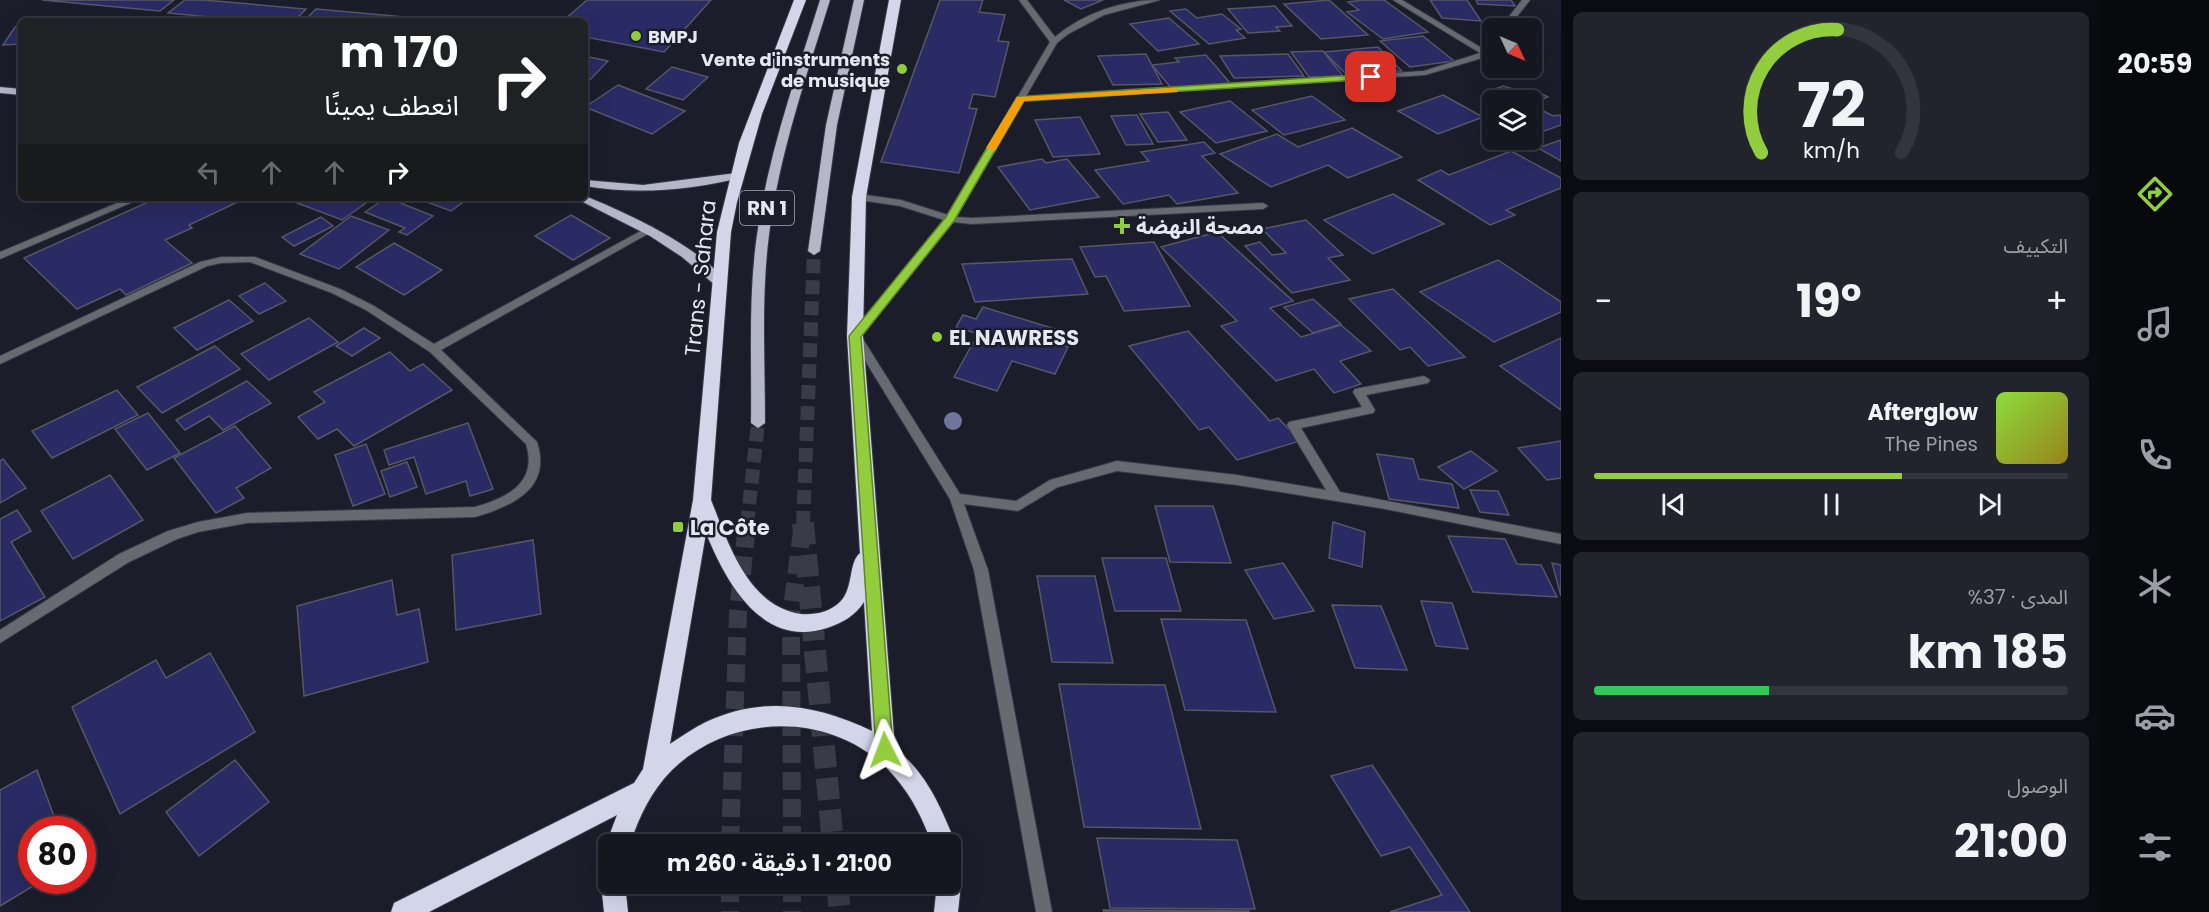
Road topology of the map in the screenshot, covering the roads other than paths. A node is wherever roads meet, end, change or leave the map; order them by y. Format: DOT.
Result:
graph roads {
  1 [pos="800,0"];
  2 [pos="825,0"];
  3 [pos="860,0"];
  4 [pos="895,0"];
  5 [pos="1023,0"];
  6 [pos="1156,0"];
  7 [pos="1398,0"];
  8 [pos="1526,0"];
  9 [pos="1512,18"];
  10 [pos="1054,42"];
  11 [pos="1482,52"];
  12 [pos="1482,55"];
  13 [pos="0,90"];
  14 [pos="18,92"];
  15 [pos="1021,99"];
  16 [pos="736,176"];
  17 [pos="588,184"];
  18 [pos="859,196"];
  19 [pos="130,201"];
  20 [pos="588,201"];
  21 [pos="1263,206"];
  22 [pos="950,219"];
  23 [pos="650,229"];
  24 [pos="814,251"];
  25 [pos="0,256"];
  26 [pos="720,282"];
  27 [pos="855,336"];
  28 [pos="434,349"];
  29 [pos="0,360"];
  30 [pos="1424,380"];
  31 [pos="758,423"];
  32 [pos="1336,496"];
  33 [pos="956,498"];
  34 [pos="702,500"];
  35 [pos="1561,539"];
  36 [pos="868,544"];
  37 [pos="0,637"];
  38 [pos="885,750"];
  39 [pos="648,782"];
  40 [pos="621,834"];
  41 [pos="941,834"];
  42 [pos="614,894"];
  43 [pos="948,894"];
  44 [pos="403,912"];
  45 [pos="616,912"];
  46 [pos="946,912"];
  47 [pos="1044,912"];
  1 -- 16 [label="highway, Trans - Sahara / RN 1"];
  2 -- 31 [label="main road, RN 1"];
  3 -- 24 [label="main road, RN 1"];
  4 -- 18 [label="highway"];
  5 -- 10 [label="street"];
  6 -- 10 [label="street"];
  7 -- 11 [label="street"];
  8 -- 9 [label="street"];
  10 -- 15 [label="street"];
  12 -- 15 [label="street"];
  13 -- 14 [label="main road"];
  15 -- 22 [label="street"];
  16 -- 17 [label="main road"];
  16 -- 26 [label="highway, Trans - Sahara / RN 1"];
  18 -- 22 [label="street"];
  18 -- 27 [label="highway"];
  19 -- 25 [label="street"];
  20 -- 23 [label="main road"];
  21 -- 22 [label="street"];
  22 -- 27 [label="street"];
  23 -- 26 [label="main road"];
  23 -- 28 [label="street"];
  26 -- 34 [label="highway, Trans - Sahara / RN 1"];
  27 -- 33 [label="street"];
  27 -- 36 [label="highway"];
  28 -- 29 [label="street"];
  28 -- 37 [label="street"];
  30 -- 32 [label="street"];
  32 -- 33 [label="street"];
  32 -- 35 [label="street"];
  33 -- 47 [label="street"];
  34 -- 36 [label="highway"];
  34 -- 39 [label="highway, Trans - Sahara"];
  36 -- 38 [label="highway"];
  38 -- 39 [label="highway"];
  38 -- 41 [label="highway"];
  39 -- 40 [label="highway"];
  39 -- 44 [label="highway"];
  42 -- 45 [label="highway"];
  43 -- 46 [label="highway"];
}
